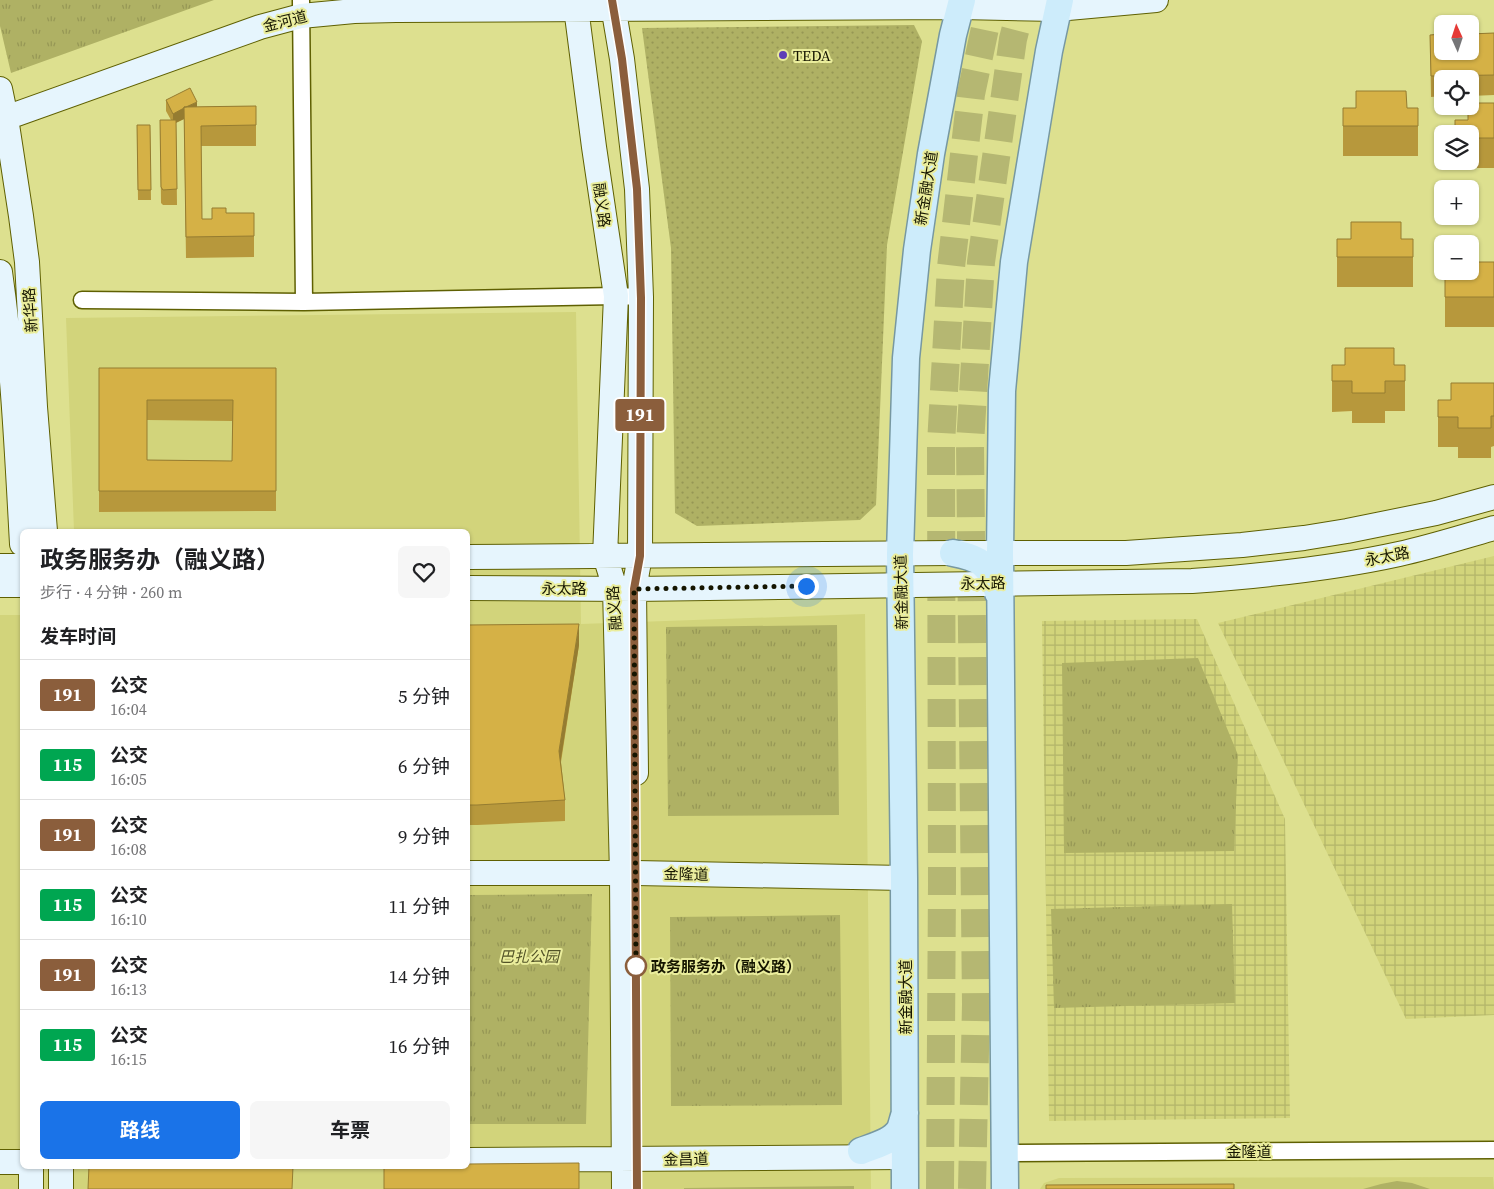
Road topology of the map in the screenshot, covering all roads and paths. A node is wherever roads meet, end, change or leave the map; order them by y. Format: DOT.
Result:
graph roads {
  1 [pos="1156,0"];
  2 [pos="574,3"];
  3 [pos="962,3"];
  4 [pos="613,4"];
  5 [pos="303,5"];
  6 [pos="1059,5"];
  7 [pos="46,104"];
  8 [pos="2,108"];
  9 [pos="12,162"];
  10 [pos="0,272"];
  11 [pos="616,296"];
  12 [pos="641,298"];
  13 [pos="82,300"];
  14 [pos="304,302"];
  15 [pos="1494,497"];
  16 [pos="639,505"];
  17 [pos="1494,528"];
  18 [pos="21,529"];
  19 [pos="45,529"];
  20 [pos="953,553"];
  21 [pos="1000,553"];
  22 [pos="900,554"];
  23 [pos="605,556"];
  24 [pos="640,556"];
  25 [pos="694,556"];
  26 [pos="470,557"];
  27 [pos="0,566"];
  28 [pos="20,566"];
  29 [pos="0,585"];
  30 [pos="20,585"];
  31 [pos="901,585"];
  32 [pos="470,588"];
  33 [pos="625,588"];
  34 [pos="999,590"];
  35 [pos="470,873"];
  36 [pos="629,873"];
  37 [pos="904,878"];
  38 [pos="905,1113"];
  39 [pos="1494,1150"];
  40 [pos="860,1151"];
  41 [pos="470,1153"];
  42 [pos="905,1153"];
  43 [pos="1004,1153"];
  44 [pos="0,1155"];
  45 [pos="20,1155"];
  46 [pos="470,1160"];
  47 [pos="0,1162"];
  48 [pos="20,1162"];
  49 [pos="627,1168"];
  50 [pos="30,1169"];
  51 [pos="60,1169"];
  52 [pos="31,1189"];
  53 [pos="61,1189"];
  54 [pos="905,1189"];
  55 [pos="1005,1189"];
  1 -- 6 [label="street, 金河道"];
  2 -- 4 [label="street, 金河道"];
  2 -- 5 [label="street, 金河道"];
  2 -- 11 [label="street, 融义路"];
  3 -- 4 [label="street, 金河道"];
  3 -- 6 [label="street, 金河道"];
  3 -- 22 [label="main road, 新金融大道"];
  4 -- 12 [label="street, 融义路"];
  5 -- 7 [label="street, 金河道"];
  5 -- 8 [label="street, 金河道"];
  5 -- 14 [label="street"];
  6 -- 21 [label="main road"];
  7 -- 8 [label="street, 金河道"];
  7 -- 9 [label="street"];
  8 -- 9 [label="street, 新华路"];
  9 -- 19 [label="street, 新华路"];
  10 -- 18 [label="street, 新华路"];
  11 -- 12 [label="street"];
  11 -- 14 [label="street"];
  11 -- 23 [label="street, 融义路"];
  12 -- 16 [label="street, 融义路"];
  13 -- 14 [label="street"];
  15 -- 21 [label="street, 永太路"];
  16 -- 24 [label="street, 融义路"];
  16 -- 25 [label="street"];
  17 -- 34 [label="street, 永太路"];
  20 -- 21 [label="street, 永太路"];
  20 -- 22 [label="street, 永太路"];
  20 -- 34 [label="main road"];
  21 -- 34 [label="main road"];
  22 -- 25 [label="street, 永太路"];
  22 -- 31 [label="main road, 新金融大道"];
  23 -- 24 [label="street, 永太路"];
  23 -- 26 [label="street, 永太路"];
  23 -- 33 [label="street, 融义路"];
  24 -- 25 [label="street, 永太路"];
  24 -- 33 [label="street, 融义路"];
  27 -- 28 [label="street"];
  29 -- 30 [label="street"];
  31 -- 33 [label="street, 永太路"];
  31 -- 34 [label="street, 永太路"];
  31 -- 37 [label="main road, 新金融大道"];
  32 -- 33 [label="street, 永太路"];
  33 -- 36 [label="street, 融义路"];
  34 -- 43 [label="main road"];
  35 -- 36 [label="street, 金隆道"];
  36 -- 37 [label="street, 金隆道"];
  36 -- 49 [label="street, 融义路"];
  37 -- 38 [label="main road, 新金融大道"];
  38 -- 40 [label="main road"];
  38 -- 42 [label="main road, 新金融大道"];
  39 -- 43 [label="street, 金隆道"];
  40 -- 42 [label="street, 金昌道"];
  40 -- 49 [label="street, 金昌道"];
  41 -- 49 [label="street, 金昌道"];
  42 -- 49 [label="street, 金昌道"];
  42 -- 54 [label="main road, 新金融大道"];
  43 -- 55 [label="main road"];
  44 -- 45 [label="street"];
  46 -- 49 [label="street, 金昌道"];
  47 -- 48 [label="street"];
  50 -- 52 [label="street"];
  51 -- 53 [label="street"];
}
